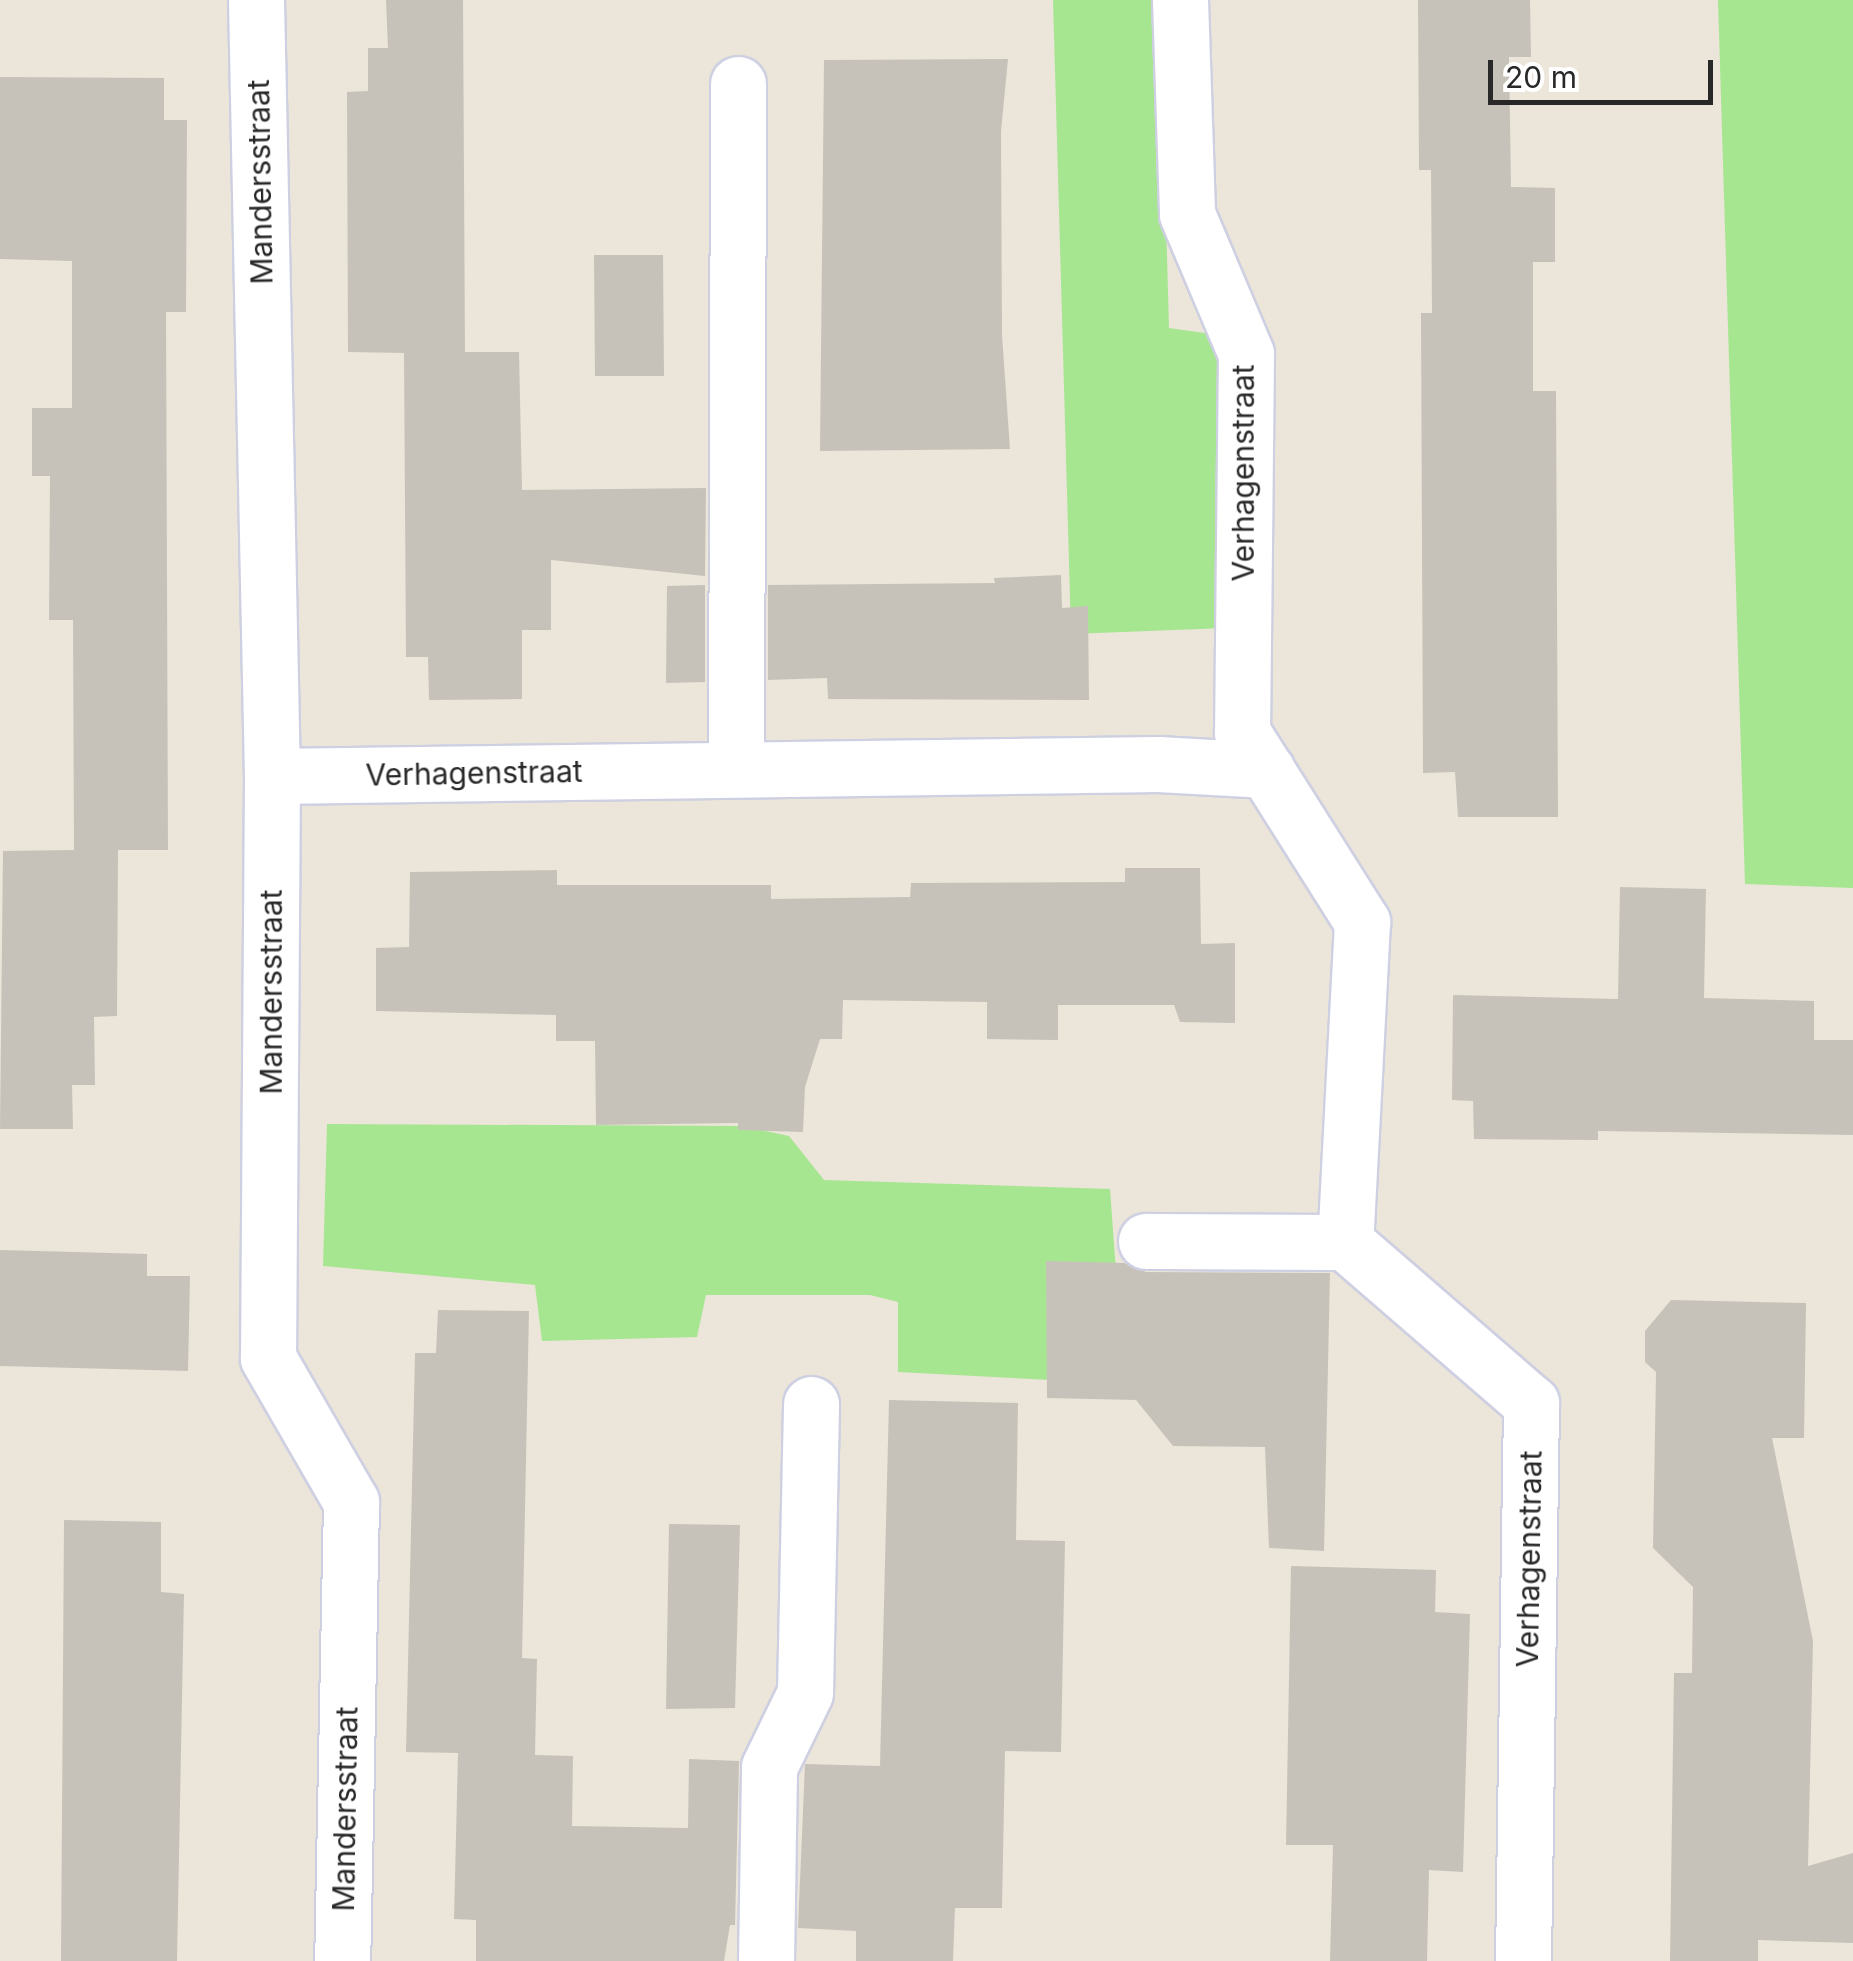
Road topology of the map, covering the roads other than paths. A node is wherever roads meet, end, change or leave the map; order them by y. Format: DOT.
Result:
graph roads {
  1 [pos="256,0"];
  2 [pos="1180,0"];
  3 [pos="738,84"];
  4 [pos="736,769"];
  5 [pos="1267,770"];
  6 [pos="272,776"];
  7 [pos="1146,1241"];
  8 [pos="1345,1242"];
  9 [pos="811,1404"];
  10 [pos="342,1961"];
  11 [pos="766,1961"];
  12 [pos="1523,1961"];
  1 -- 6 [label="street, Mandersstraat"];
  2 -- 5 [label="street, Verhagenstraat"];
  3 -- 4 [label="street"];
  4 -- 5 [label="street, Verhagenstraat"];
  4 -- 6 [label="street, Verhagenstraat"];
  5 -- 8 [label="street, Verhagenstraat"];
  6 -- 10 [label="street, Mandersstraat"];
  7 -- 8 [label="street"];
  8 -- 12 [label="street, Verhagenstraat"];
  9 -- 11 [label="street"];
}
